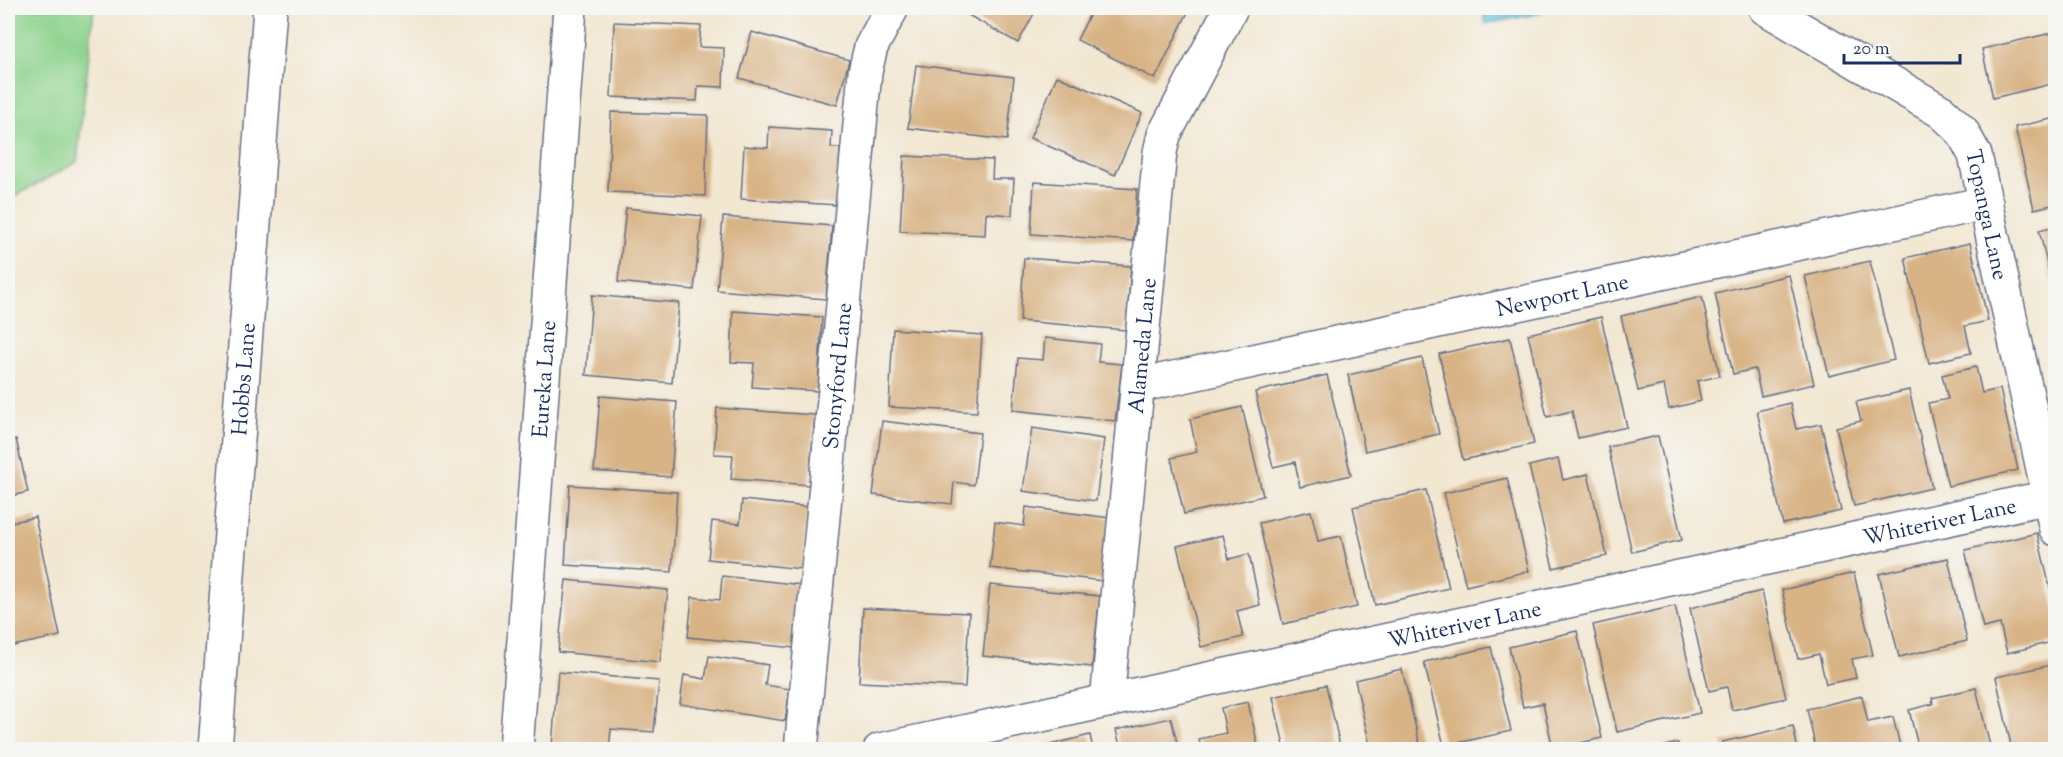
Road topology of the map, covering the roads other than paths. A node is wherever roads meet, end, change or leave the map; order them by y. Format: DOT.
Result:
graph roads {
  1 [pos="270,8"];
  2 [pos="570,8"];
  3 [pos="892,8"];
  4 [pos="1231,8"];
  5 [pos="1765,8"];
  6 [pos="1986,203"];
  7 [pos="1137,387"];
  8 [pos="2049,497"];
  9 [pos="2055,529"];
  10 [pos="1107,701"];
  11 [pos="215,750"];
  12 [pos="516,750"];
  13 [pos="801,750"];
  14 [pos="880,750"];
  1 -- 11 [label="street, Hobbs Lane"];
  2 -- 12 [label="street, Eureka Lane"];
  3 -- 13 [label="street, Stonyford Lane"];
  4 -- 7 [label="street, Alameda Lane"];
  5 -- 6 [label="street, Topanga Lane"];
  6 -- 7 [label="street, Newport Lane"];
  6 -- 8 [label="street, Topanga Lane"];
  7 -- 10 [label="street, Alameda Lane"];
  8 -- 9 [label="street, Topanga Lane"];
  8 -- 10 [label="street, Whiteriver Lane"];
  10 -- 14 [label="street, Whiteriver Lane"];
}
